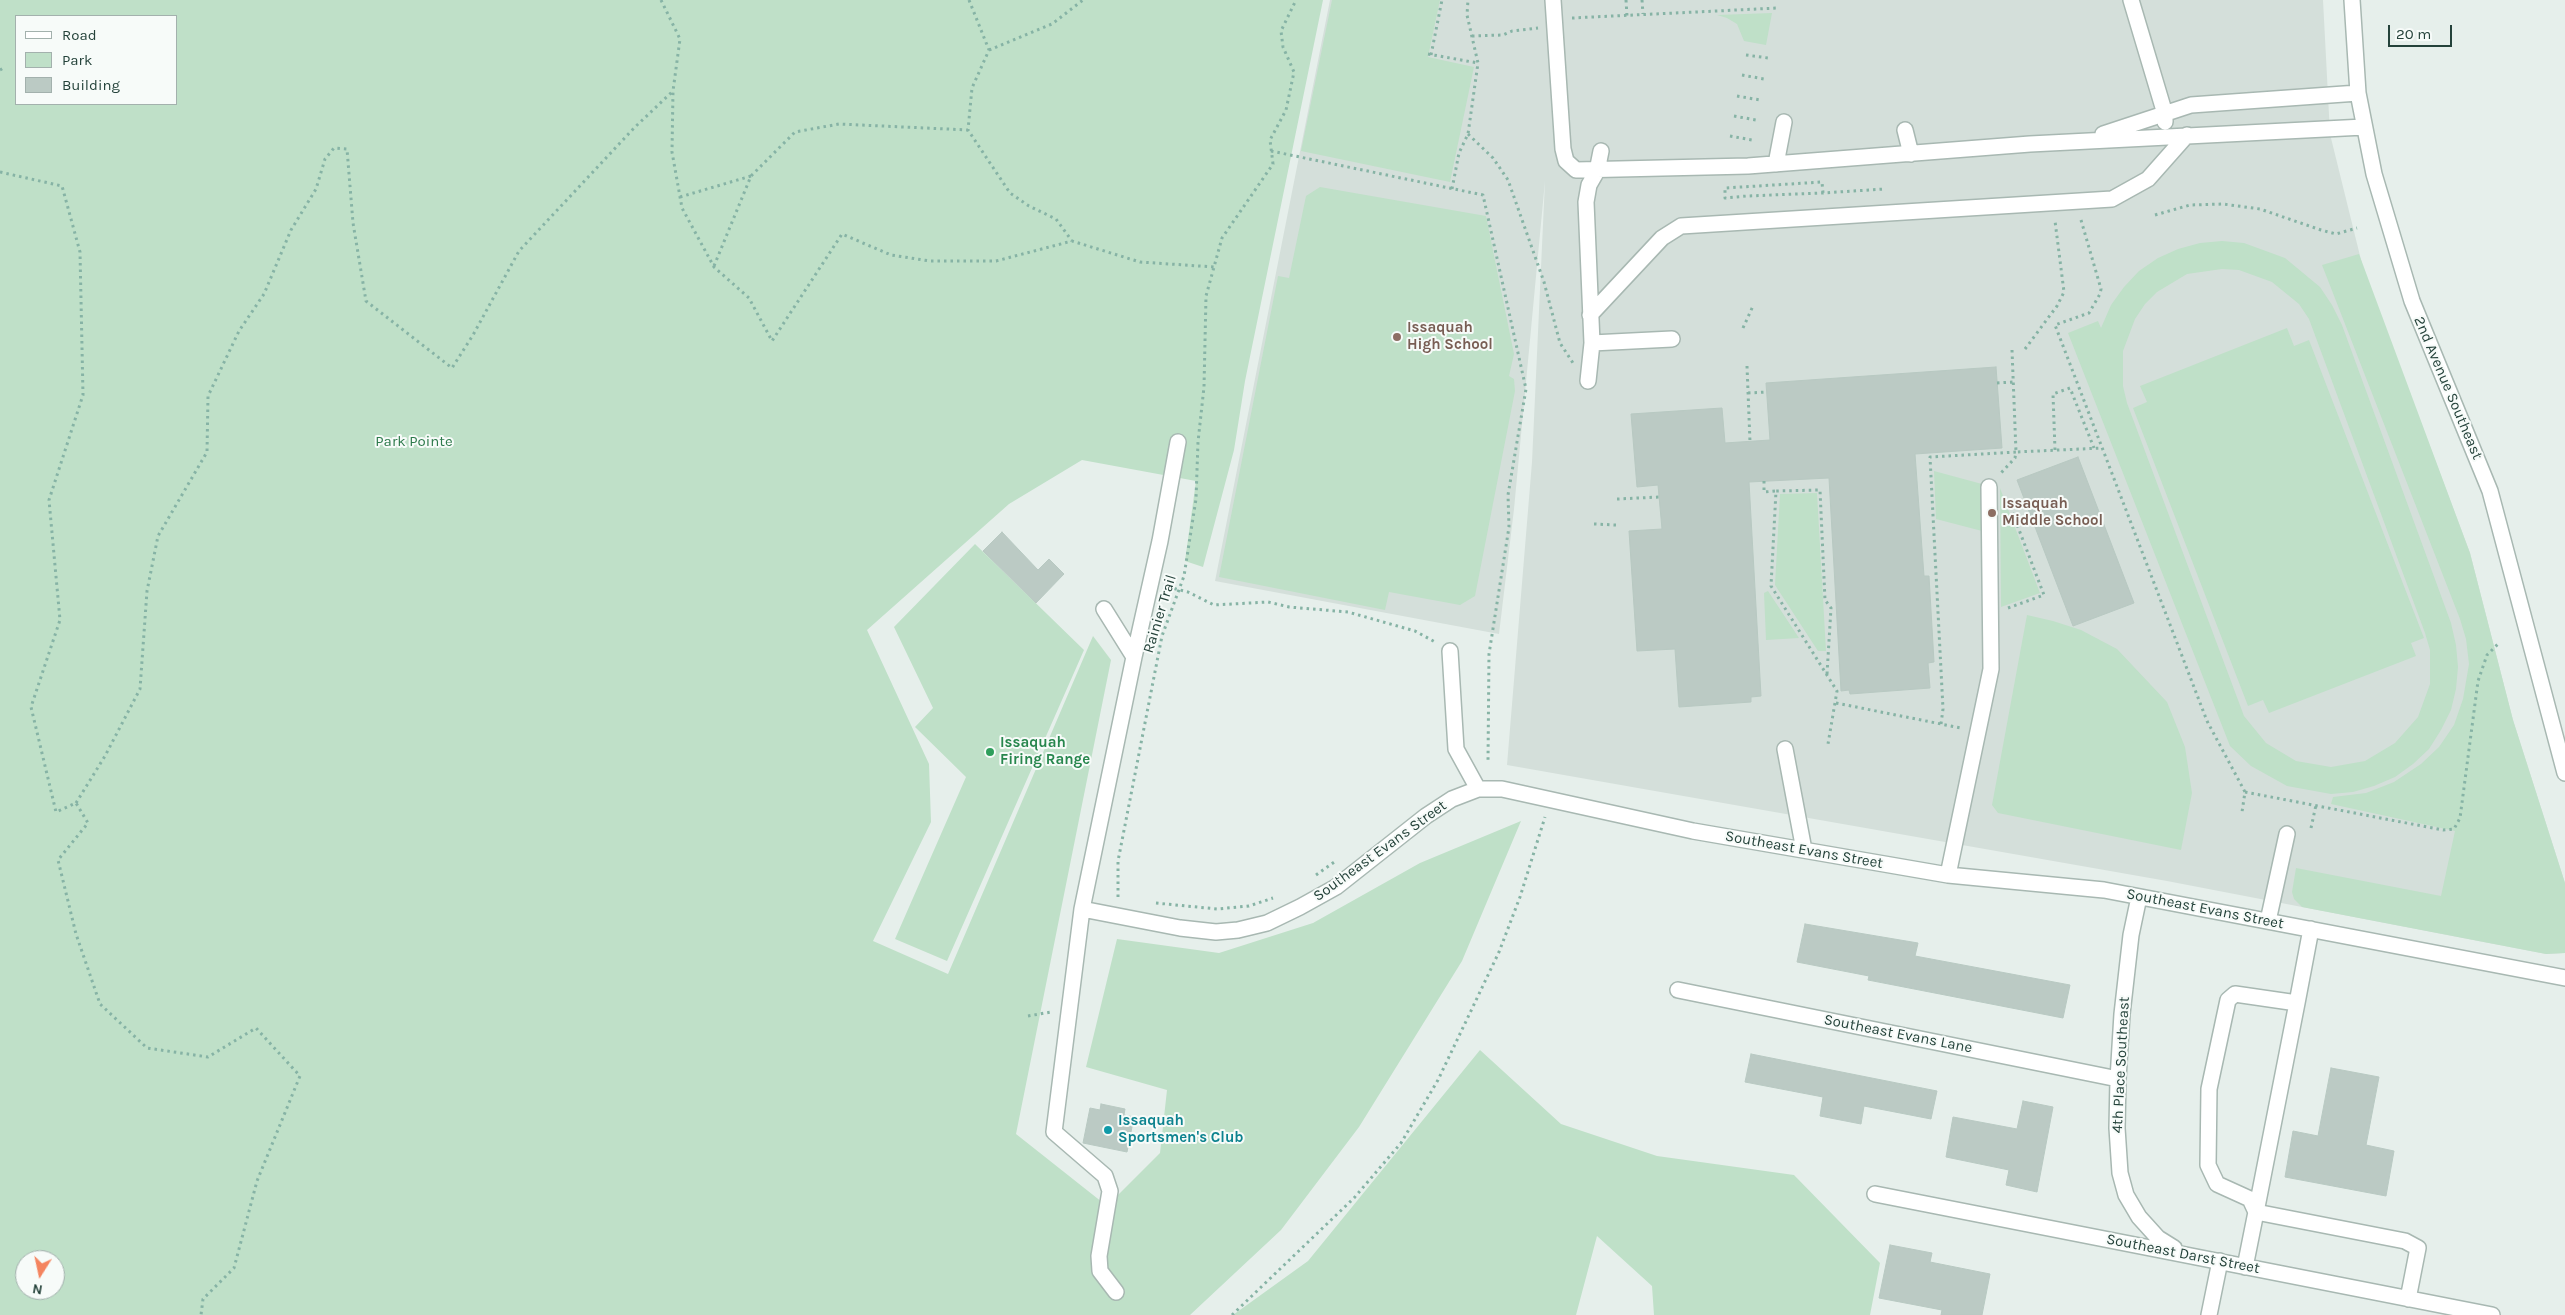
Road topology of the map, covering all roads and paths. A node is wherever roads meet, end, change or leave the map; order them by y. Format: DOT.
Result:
graph roads {
  1 [pos="661,0"];
  2 [pos="969,0"];
  3 [pos="1084,0"];
  4 [pos="1296,0"];
  5 [pos="1442,0"];
  6 [pos="1468,0"];
  7 [pos="1554,0"];
  8 [pos="1626,0"];
  9 [pos="1642,0"];
  10 [pos="2131,0"];
  11 [pos="2352,0"];
  12 [pos="1778,8"];
  13 [pos="1643,14"];
  14 [pos="1627,16"];
  15 [pos="1569,18"];
  16 [pos="1529,29"];
  17 [pos="1472,36"];
  18 [pos="989,50"];
  19 [pos="1746,54"];
  20 [pos="1768,58"];
  21 [pos="1478,63"];
  22 [pos="5,67"];
  23 [pos="0,70"];
  24 [pos="1742,75"];
  25 [pos="1764,79"];
  26 [pos="673,91"];
  27 [pos="2358,93"];
  28 [pos="1737,96"];
  29 [pos="1760,100"];
  30 [pos="2166,114"];
  31 [pos="1734,116"];
  32 [pos="1756,120"];
  33 [pos="1784,122"];
  34 [pos="1462,124"];
  35 [pos="1469,126"];
  36 [pos="2364,126"];
  37 [pos="968,130"];
  38 [pos="1905,130"];
  39 [pos="1468,134"];
  40 [pos="2188,135"];
  41 [pos="1730,136"];
  42 [pos="2165,136"];
  43 [pos="1752,140"];
  44 [pos="2084,140"];
  45 [pos="1271,150"];
  46 [pos="1601,151"];
  47 [pos="1911,154"];
  48 [pos="1776,164"];
  49 [pos="1597,171"];
  50 [pos="0,172"];
  51 [pos="751,176"];
  52 [pos="1452,189"];
  53 [pos="1884,189"];
  54 [pos="1822,192"];
  55 [pos="680,197"];
  56 [pos="2155,215"];
  57 [pos="2081,220"];
  58 [pos="2056,221"];
  59 [pos="2357,228"];
  60 [pos="1072,241"];
  61 [pos="714,267"];
  62 [pos="1214,267"];
  63 [pos="1753,306"];
  64 [pos="1590,315"];
  65 [pos="1743,328"];
  66 [pos="1672,339"];
  67 [pos="1592,343"];
  68 [pos="2025,349"];
  69 [pos="2012,350"];
  70 [pos="1574,364"];
  71 [pos="1747,366"];
  72 [pos="1588,381"];
  73 [pos="2014,382"];
  74 [pos="1997,383"];
  75 [pos="1767,392"];
  76 [pos="1748,393"];
  77 [pos="1178,442"];
  78 [pos="1750,442"];
  79 [pos="2094,448"];
  80 [pos="2102,448"];
  81 [pos="2054,450"];
  82 [pos="2016,452"];
  83 [pos="1764,481"];
  84 [pos="1989,487"];
  85 [pos="1776,491"];
  86 [pos="2006,495"];
  87 [pos="1659,498"];
  88 [pos="1617,500"];
  89 [pos="1594,524"];
  90 [pos="1616,525"];
  91 [pos="1151,582"];
  92 [pos="1178,590"];
  93 [pos="1104,610"];
  94 [pos="1990,614"];
  95 [pos="2498,644"];
  96 [pos="1450,651"];
  97 [pos="1134,657"];
  98 [pos="1827,674"];
  99 [pos="1836,703"];
  100 [pos="1941,724"];
  101 [pos="1978,731"];
  102 [pos="2560,736"];
  103 [pos="1828,744"];
  104 [pos="1785,749"];
  105 [pos="1488,761"];
  106 [pos="2565,773"];
  107 [pos="1478,789"];
  108 [pos="2245,792"];
  109 [pos="76,803"];
  110 [pos="2316,806"];
  111 [pos="2242,812"];
  112 [pos="1543,827"];
  113 [pos="2311,828"];
  114 [pos="2287,834"];
  115 [pos="1804,850"];
  116 [pos="1341,858"];
  117 [pos="1948,875"];
  118 [pos="1309,880"];
  119 [pos="1276,897"];
  120 [pos="2139,897"];
  121 [pos="1124,900"];
  122 [pos="1152,903"];
  123 [pos="1082,909"];
  124 [pos="2268,921"];
  125 [pos="2311,930"];
  126 [pos="2565,978"];
  127 [pos="1678,990"];
  128 [pos="2297,1003"];
  129 [pos="1069,1010"];
  130 [pos="1028,1016"];
  131 [pos="2118,1078"];
  132 [pos="1875,1194"];
  133 [pos="2256,1212"];
  134 [pos="2197,1256"];
  135 [pos="2220,1262"];
  136 [pos="2245,1267"];
  137 [pos="1116,1292"];
  138 [pos="2408,1299"];
  139 [pos="201,1315"];
  140 [pos="1232,1315"];
  141 [pos="2209,1315"];
  142 [pos="2492,1315"];
  1 -- 26 [label="path"];
  2 -- 18 [label="path"];
  3 -- 18 [label="path"];
  4 -- 45 [label="path, Rainier Trail"];
  5 -- 21 [label="path"];
  6 -- 17 [label="path"];
  7 -- 49 [label="street"];
  8 -- 14 [label="path"];
  9 -- 13 [label="path"];
  10 -- 30 [label="street"];
  11 -- 27 [label="street, 2nd Avenue Southeast"];
  12 -- 13 [label="path"];
  13 -- 14 [label="path"];
  14 -- 15 [label="path"];
  16 -- 17 [label="path"];
  17 -- 21 [label="path"];
  18 -- 37 [label="path"];
  19 -- 20 [label="path"];
  21 -- 35 [label="path"];
  22 -- 23 [label="path"];
  24 -- 25 [label="path"];
  26 -- 55 [label="path"];
  26 -- 109 [label="path"];
  27 -- 30 [label="street"];
  27 -- 36 [label="street, 2nd Avenue Southeast"];
  28 -- 29 [label="path"];
  30 -- 42 [label="street"];
  30 -- 44 [label="street"];
  31 -- 32 [label="path"];
  33 -- 48 [label="street"];
  34 -- 35 [label="path"];
  35 -- 39 [label="path"];
  36 -- 40 [label="street"];
  36 -- 102 [label="street, 2nd Avenue Southeast"];
  37 -- 51 [label="path"];
  37 -- 60 [label="path"];
  38 -- 47 [label="street"];
  39 -- 52 [label="path"];
  39 -- 70 [label="path"];
  40 -- 42 [label="street"];
  40 -- 64 [label="street"];
  41 -- 43 [label="path"];
  42 -- 44 [label="street"];
  44 -- 47 [label="street"];
  45 -- 52 [label="path"];
  45 -- 62 [label="path, Rainier Trail"];
  46 -- 49 [label="street"];
  47 -- 48 [label="street"];
  48 -- 49 [label="street"];
  49 -- 64 [label="street"];
  50 -- 109 [label="path"];
  51 -- 55 [label="path"];
  51 -- 61 [label="path"];
  52 -- 105 [label="path"];
  53 -- 54 [label="path"];
  54 -- 54 [label="path"];
  55 -- 61 [label="path"];
  56 -- 59 [label="path"];
  57 -- 80 [label="path"];
  58 -- 68 [label="path"];
  60 -- 61 [label="path"];
  60 -- 62 [label="path"];
  62 -- 92 [label="path, Rainier Trail"];
  63 -- 65 [label="path"];
  64 -- 67 [label="street"];
  66 -- 67 [label="street"];
  67 -- 72 [label="street"];
  69 -- 73 [label="path"];
  71 -- 76 [label="path"];
  73 -- 74 [label="path"];
  73 -- 82 [label="path"];
  75 -- 76 [label="path"];
  76 -- 78 [label="path"];
  77 -- 91 [label="street"];
  79 -- 80 [label="path"];
  79 -- 81 [label="path"];
  79 -- 81 [label="path"];
  80 -- 108 [label="path"];
  81 -- 82 [label="path"];
  82 -- 84 [label="path"];
  82 -- 100 [label="path"];
  83 -- 85 [label="path"];
  84 -- 94 [label="street"];
  85 -- 98 [label="path"];
  85 -- 98 [label="path"];
  86 -- 94 [label="path"];
  87 -- 88 [label="path"];
  89 -- 90 [label="path"];
  91 -- 92 [label="path"];
  91 -- 97 [label="street"];
  92 -- 96 [label="path"];
  92 -- 121 [label="path, Rainier Trail"];
  93 -- 97 [label="street"];
  94 -- 101 [label="street"];
  95 -- 110 [label="path"];
  96 -- 107 [label="street"];
  97 -- 123 [label="street"];
  98 -- 99 [label="path"];
  99 -- 100 [label="path"];
  99 -- 103 [label="path"];
  100 -- 101 [label="path"];
  101 -- 117 [label="street"];
  102 -- 106 [label="street, 2nd Avenue Southeast"];
  104 -- 115 [label="street"];
  107 -- 115 [label="street, Southeast Evans Street"];
  107 -- 123 [label="street, Southeast Evans Street"];
  108 -- 110 [label="path"];
  108 -- 111 [label="path"];
  109 -- 139 [label="path"];
  110 -- 113 [label="path"];
  112 -- 140 [label="path"];
  114 -- 124 [label="street"];
  115 -- 117 [label="street, Southeast Evans Street"];
  116 -- 118 [label="path"];
  117 -- 120 [label="street, Southeast Evans Street"];
  119 -- 122 [label="path"];
  120 -- 124 [label="street, Southeast Evans Street"];
  120 -- 131 [label="street, 4th Place Southeast"];
  123 -- 129 [label="street"];
  124 -- 125 [label="street, Southeast Evans Street"];
  125 -- 126 [label="street, Southeast Evans Street"];
  125 -- 128 [label="street"];
  127 -- 131 [label="street, Southeast Evans Lane"];
  128 -- 133 [label="street"];
  128 -- 133 [label="street"];
  129 -- 130 [label="path"];
  129 -- 137 [label="street"];
  131 -- 134 [label="street, 4th Place Southeast"];
  132 -- 134 [label="street, Southeast Darst Street"];
  133 -- 136 [label="street"];
  133 -- 138 [label="street"];
  134 -- 135 [label="street, Southeast Darst Street"];
  135 -- 136 [label="street, Southeast Darst Street"];
  135 -- 141 [label="street"];
  136 -- 138 [label="street, Southeast Darst Street"];
  138 -- 142 [label="street, Southeast Darst Street"];
}
